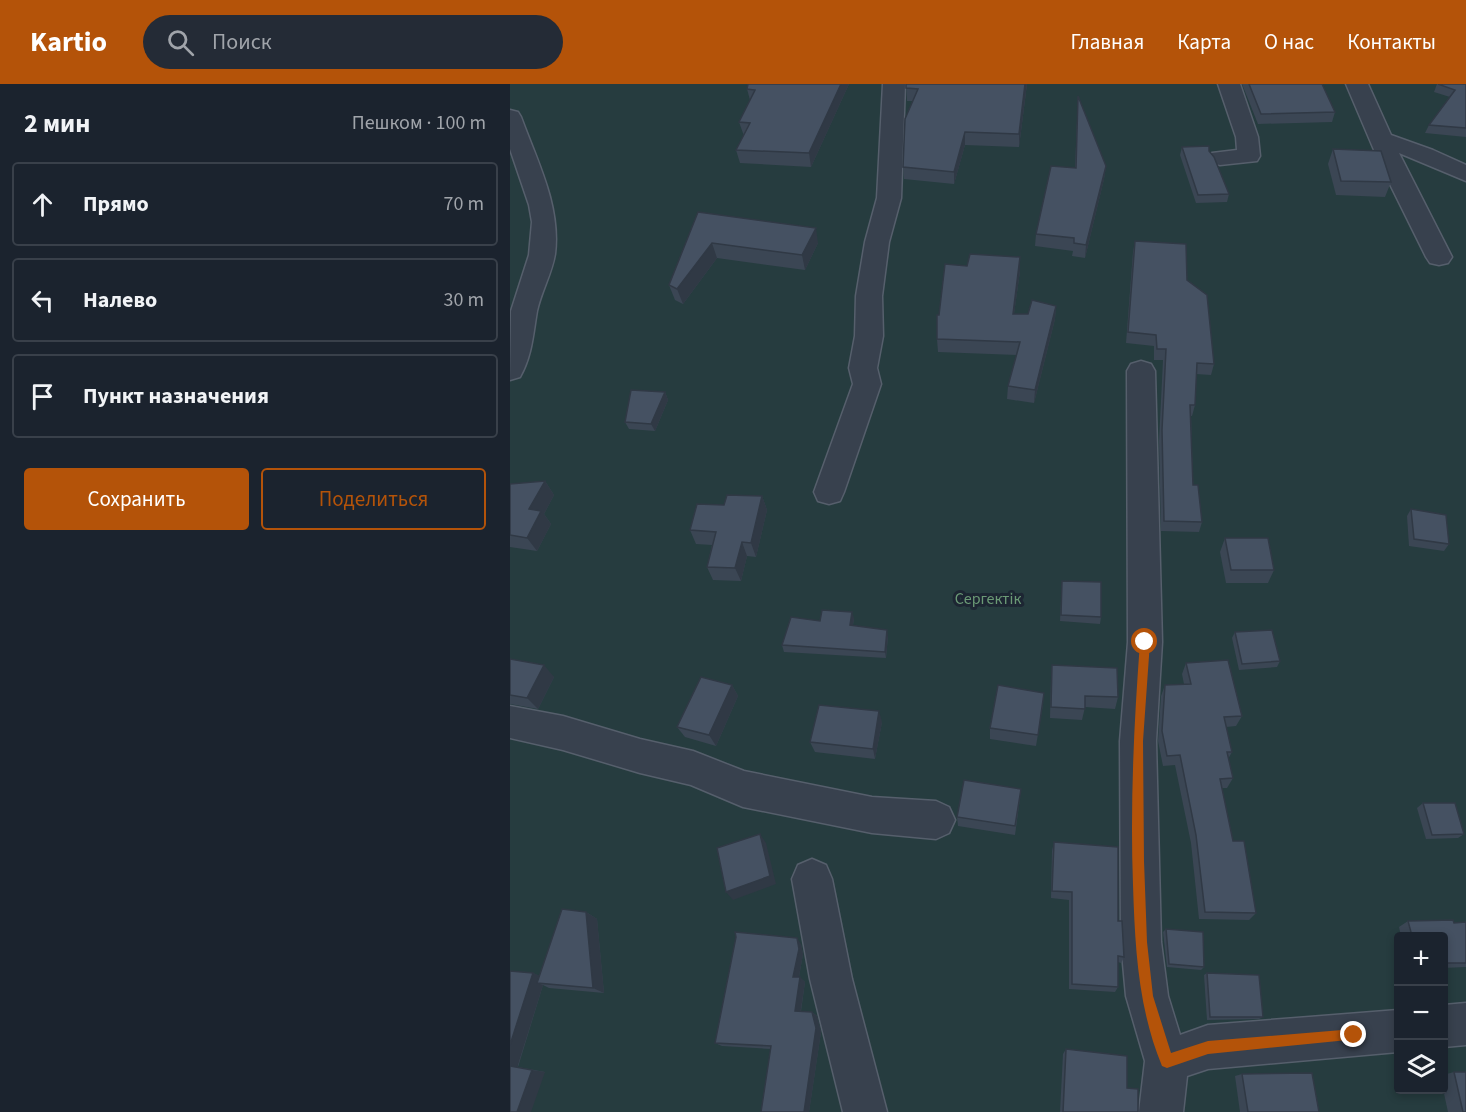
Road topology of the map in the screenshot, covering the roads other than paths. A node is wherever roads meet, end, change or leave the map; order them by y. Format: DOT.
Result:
graph roads {
  1 [pos="894,84"];
  2 [pos="1228,84"];
  3 [pos="1357,84"];
  4 [pos="510,117"];
  5 [pos="1383,140"];
  6 [pos="1220,158"];
  7 [pos="1466,174"];
  8 [pos="1439,257"];
  9 [pos="510,370"];
  10 [pos="1140,371"];
  11 [pos="829,492"];
  12 [pos="510,722"];
  13 [pos="936,820"];
  14 [pos="812,879"];
  15 [pos="1466,1024"];
  16 [pos="1448,1026"];
  17 [pos="1394,1031"];
  18 [pos="1167,1061"];
  19 [pos="866,1112"];
  20 [pos="1161,1112"];
  1 -- 11 [label="street"];
  2 -- 6 [label="street"];
  3 -- 5 [label="street"];
  4 -- 9 [label="street"];
  5 -- 7 [label="street"];
  5 -- 8 [label="street"];
  10 -- 18 [label="street"];
  12 -- 13 [label="street"];
  14 -- 19 [label="street"];
  15 -- 16 [label="street"];
  17 -- 18 [label="street"];
  18 -- 20 [label="street"];
}
